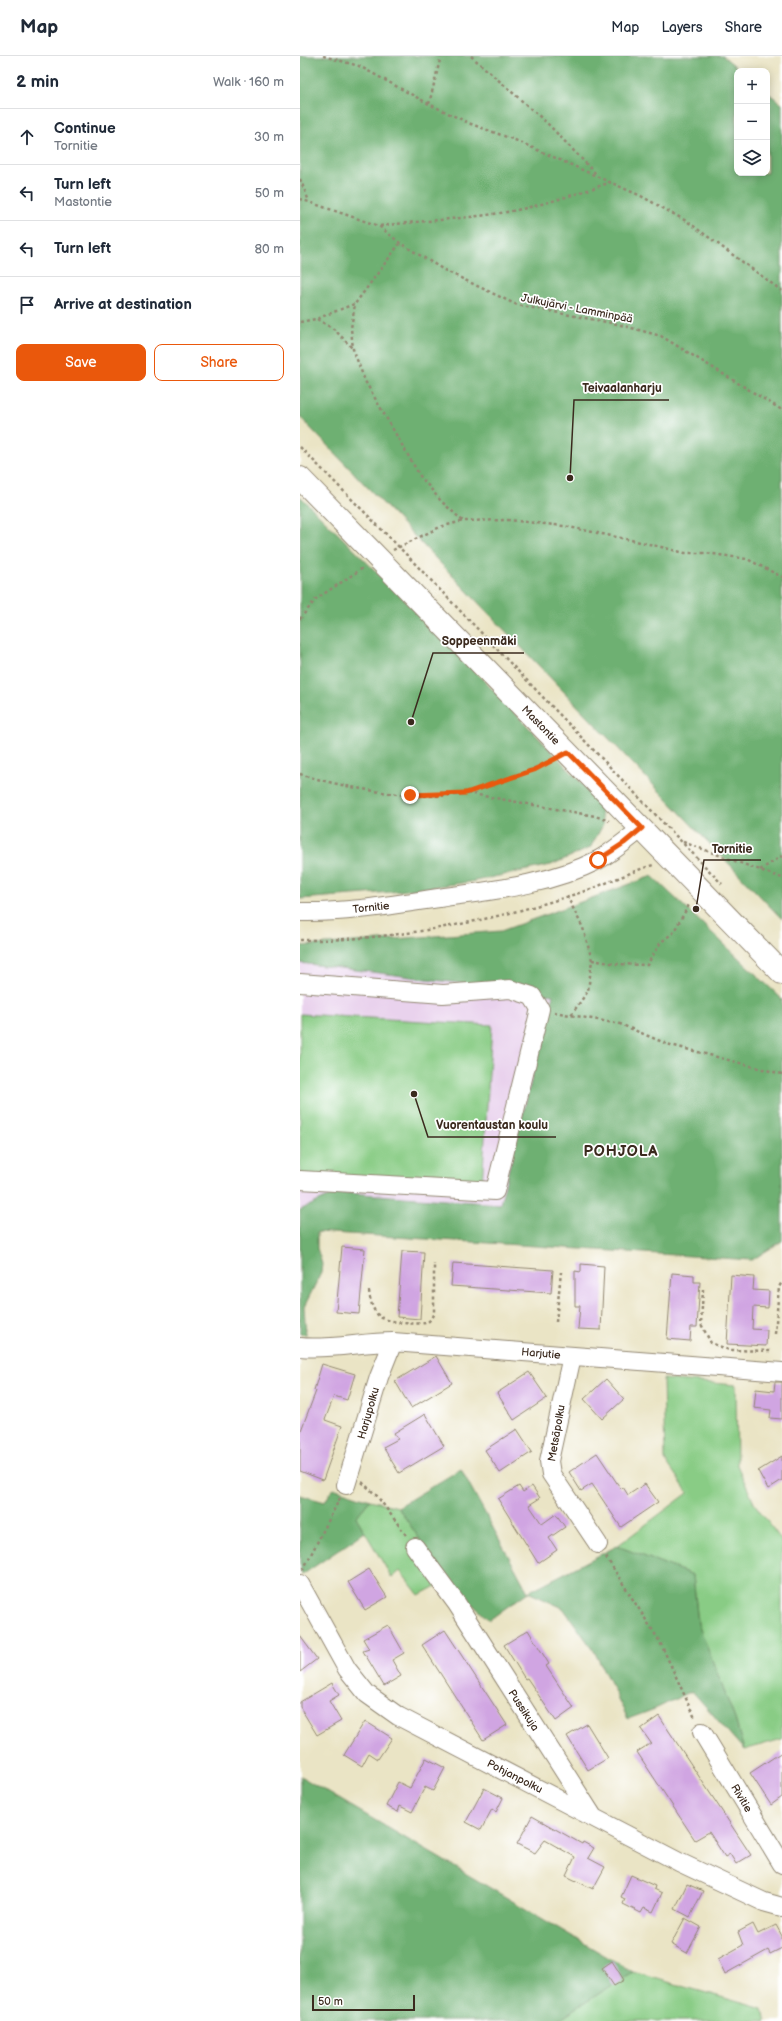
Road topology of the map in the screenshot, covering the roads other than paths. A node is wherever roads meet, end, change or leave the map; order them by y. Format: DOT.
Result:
graph roads {
  1 [pos="300,478"];
  2 [pos="642,828"];
  3 [pos="300,912"];
  4 [pos="782,972"];
  5 [pos="300,982"];
  6 [pos="300,1180"];
  7 [pos="393,1342"];
  8 [pos="300,1347"];
  9 [pos="572,1356"];
  10 [pos="782,1372"];
  11 [pos="348,1478"];
  12 [pos="598,1544"];
  13 [pos="415,1547"];
  14 [pos="300,1584"];
  15 [pos="702,1732"];
  16 [pos="592,1815"];
  17 [pos="782,1864"];
  18 [pos="782,1907"];
  1 -- 2 [label="main road, Mastontie"];
  2 -- 3 [label="street, Tornitie"];
  2 -- 4 [label="main road, Mastontie"];
  5 -- 6 [label="street"];
  7 -- 8 [label="street, Harjutie"];
  7 -- 9 [label="street, Harjutie"];
  7 -- 11 [label="street, Harjupolku"];
  9 -- 10 [label="street, Harjutie"];
  9 -- 12 [label="street, Metsäpolku"];
  13 -- 16 [label="street, Pussikuja"];
  14 -- 16 [label="street, Pohjanpolku"];
  15 -- 17 [label="street, Rivitie"];
  16 -- 18 [label="street, Pohjanpolku"];
}
